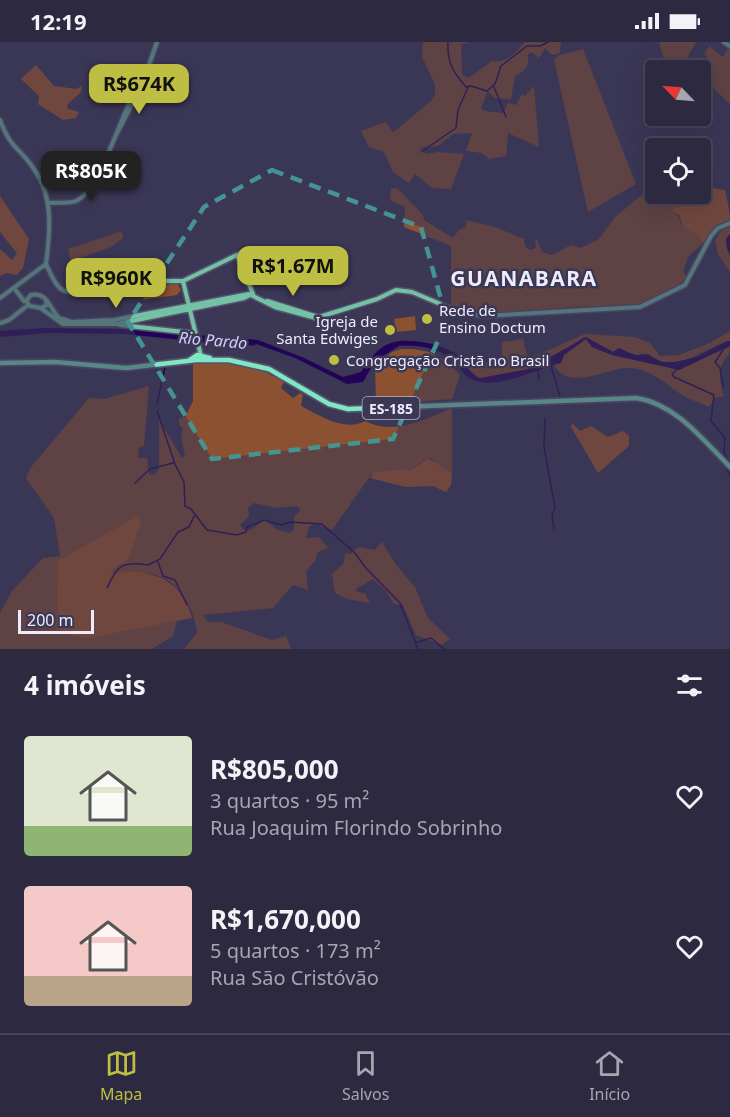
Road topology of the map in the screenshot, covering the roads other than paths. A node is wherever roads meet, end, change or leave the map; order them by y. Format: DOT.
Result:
graph roads {
  1 [pos="157,42"];
  2 [pos="724,42"];
  3 [pos="730,46"];
  4 [pos="0,120"];
  5 [pos="48,202"];
  6 [pos="730,223"];
  7 [pos="46,264"];
  8 [pos="183,282"];
  9 [pos="14,288"];
  10 [pos="252,294"];
  11 [pos="0,298"];
  12 [pos="46,300"];
  13 [pos="27,302"];
  14 [pos="42,308"];
  15 [pos="189,308"];
  16 [pos="0,323"];
  17 [pos="117,324"];
  18 [pos="194,334"];
  19 [pos="198,358"];
  20 [pos="0,363"];
  21 [pos="730,467"];
  1 -- 5 [label="street"];
  2 -- 3 [label="street"];
  4 -- 5 [label="street"];
  5 -- 7 [label="street"];
  6 -- 10 [label="street"];
  7 -- 8 [label="street"];
  7 -- 9 [label="street"];
  8 -- 10 [label="street"];
  8 -- 15 [label="street"];
  9 -- 11 [label="street"];
  9 -- 13 [label="street"];
  10 -- 15 [label="street"];
  12 -- 13 [label="street"];
  12 -- 14 [label="street"];
  12 -- 15 [label="street"];
  13 -- 14 [label="street"];
  13 -- 16 [label="street"];
  14 -- 17 [label="street"];
  15 -- 17 [label="street"];
  15 -- 18 [label="street"];
  17 -- 18 [label="street"];
  18 -- 19 [label="street"];
  19 -- 20 [label="main road"];
  19 -- 21 [label="main road, ES-185"];
}
